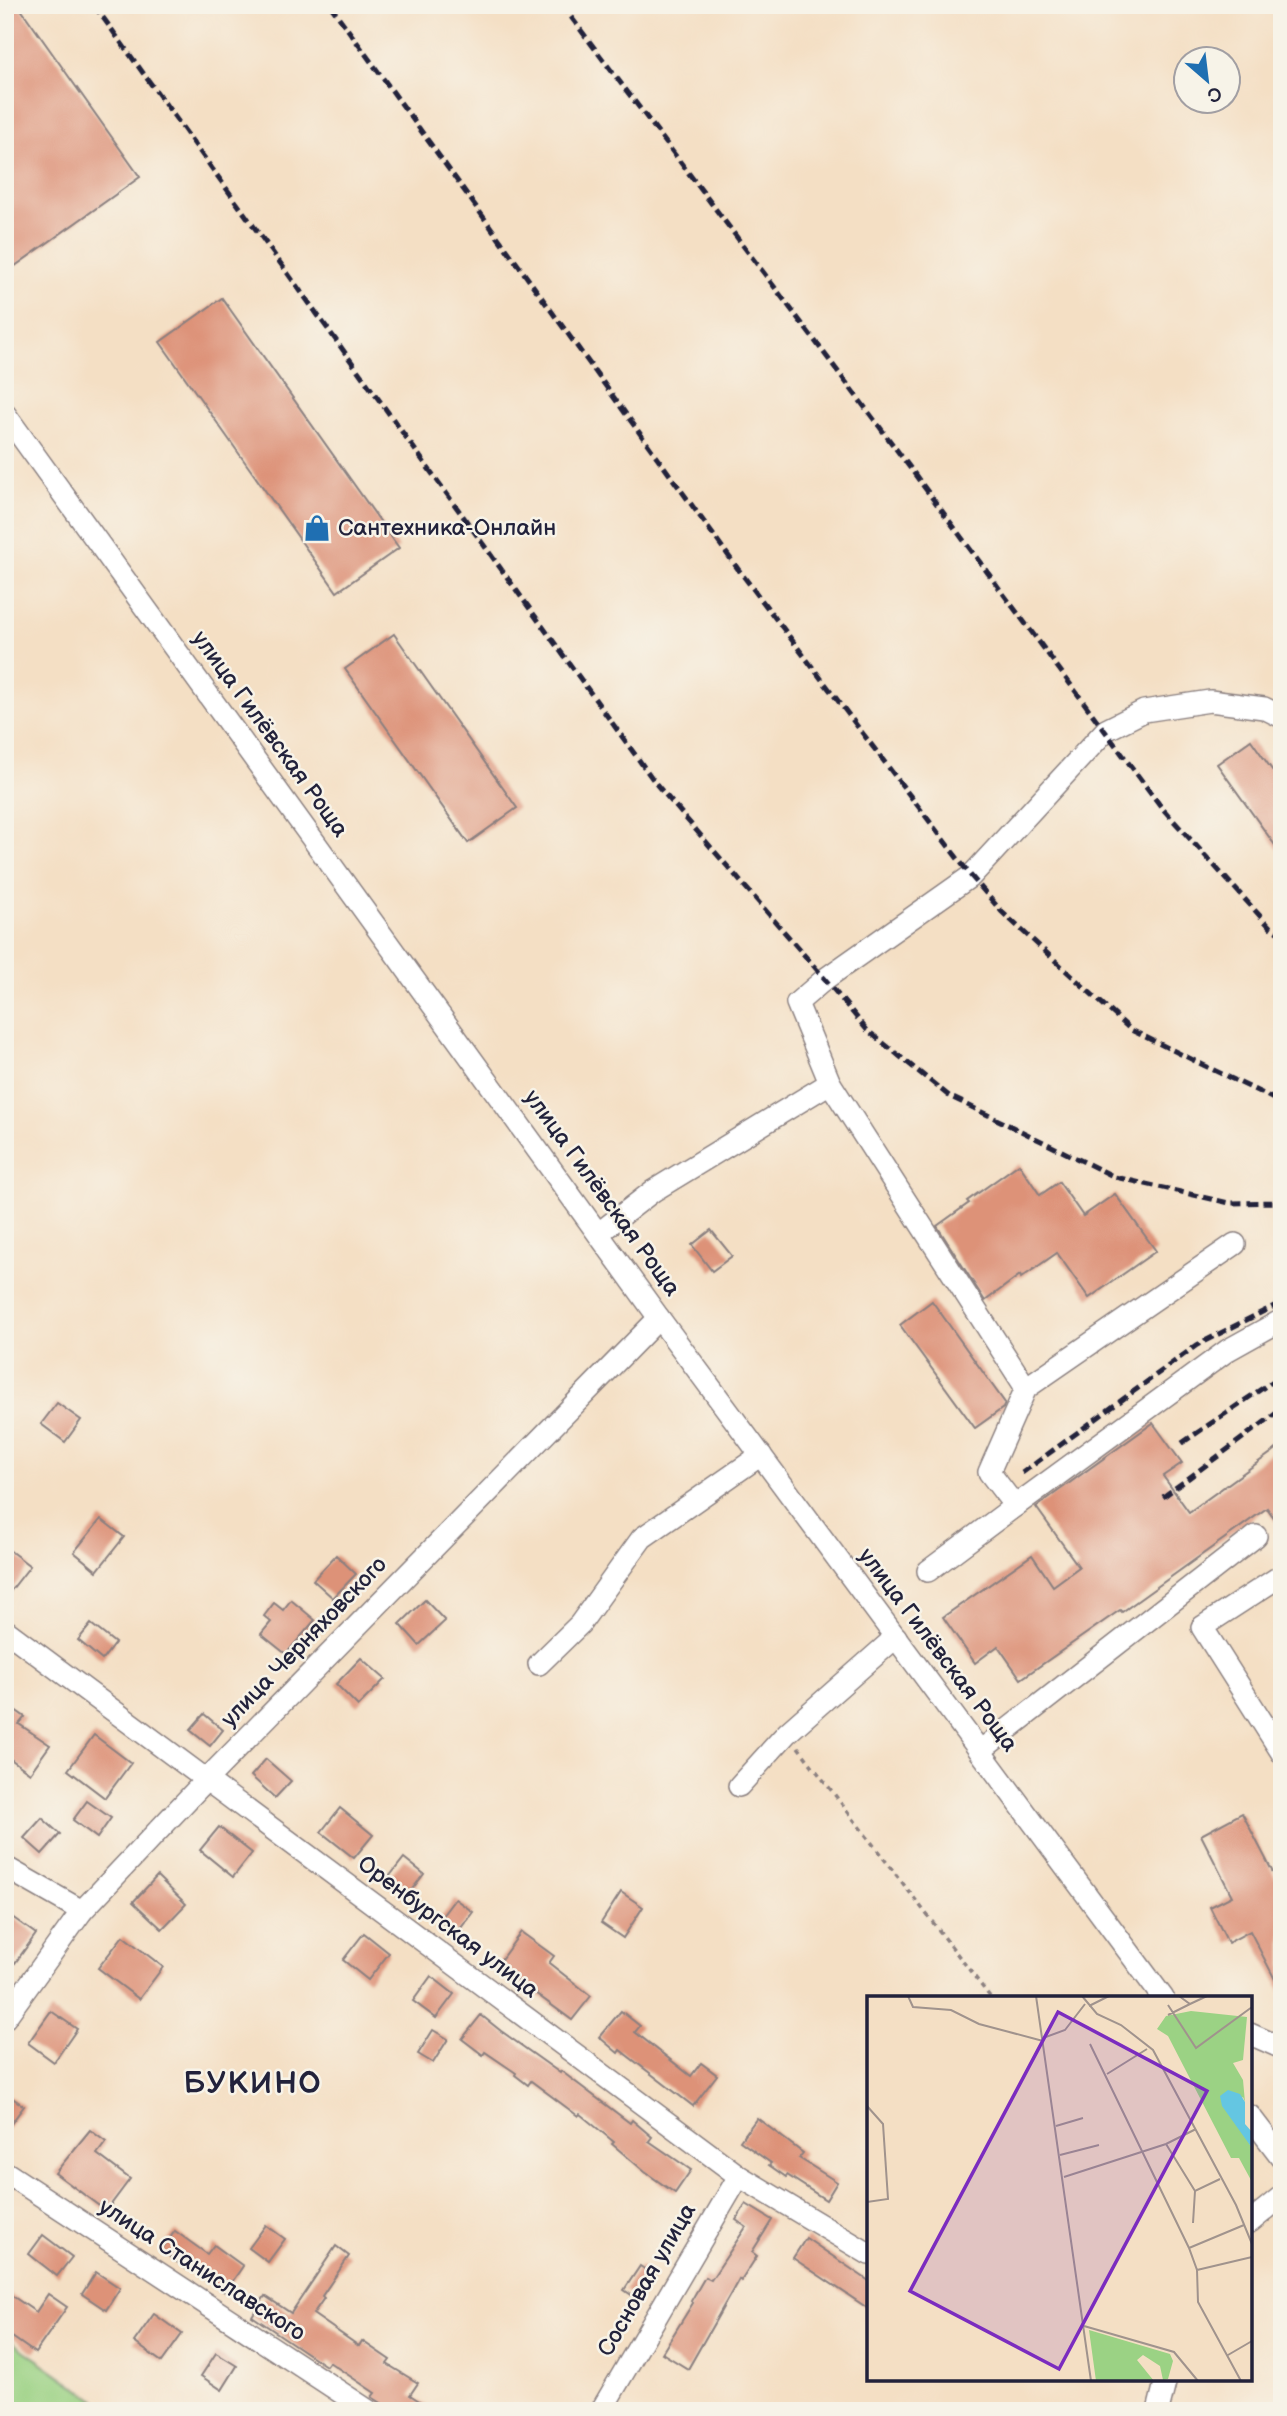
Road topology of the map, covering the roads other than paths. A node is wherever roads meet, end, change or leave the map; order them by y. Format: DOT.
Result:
graph roads {
  1 [pos="5,414"];
  2 [pos="1282,717"];
  3 [pos="830,1083"];
  4 [pos="599,1233"];
  5 [pos="1235,1244"];
  6 [pos="659,1318"];
  7 [pos="1282,1320"];
  8 [pos="1026,1388"];
  9 [pos="761,1455"];
  10 [pos="1015,1507"];
  11 [pos="1256,1536"];
  12 [pos="928,1572"];
  13 [pos="1282,1575"];
  14 [pos="5,1630"];
  15 [pos="896,1637"];
  16 [pos="539,1664"];
  17 [pos="980,1751"];
  18 [pos="1282,1754"];
  19 [pos="206,1780"];
  20 [pos="739,1786"];
  21 [pos="5,1867"];
  22 [pos="82,1911"];
  23 [pos="1162,1996"];
  24 [pos="5,2018"];
  25 [pos="1252,2035"];
  26 [pos="1282,2048"];
  27 [pos="1252,2119"];
  28 [pos="1282,2158"];
  29 [pos="5,2172"];
  30 [pos="739,2176"];
  31 [pos="1282,2196"];
  32 [pos="1252,2220"];
  33 [pos="867,2253"];
  34 [pos="1166,2381"];
  35 [pos="369,2411"];
  36 [pos="601,2411"];
  37 [pos="1158,2411"];
  1 -- 4 [label="street, улица Гилёвская Роща"];
  2 -- 3 [label="street"];
  3 -- 4 [label="street"];
  3 -- 8 [label="street"];
  4 -- 6 [label="street, улица Гилёвская Роща"];
  5 -- 8 [label="street"];
  6 -- 9 [label="street, улица Гилёвская Роща"];
  6 -- 19 [label="street, улица Черняховского"];
  7 -- 10 [label="street"];
  8 -- 10 [label="street"];
  9 -- 15 [label="street, улица Гилёвская Роща"];
  9 -- 16 [label="street"];
  10 -- 12 [label="street"];
  11 -- 17 [label="street"];
  13 -- 18 [label="street"];
  14 -- 19 [label="street, Оренбургская улица"];
  15 -- 17 [label="street, улица Гилёвская Роща"];
  15 -- 20 [label="street"];
  17 -- 23 [label="street, улица Гилёвская Роща"];
  19 -- 22 [label="street, улица Черняховского"];
  19 -- 30 [label="street, Оренбургская улица"];
  21 -- 22 [label="street"];
  22 -- 24 [label="street, улица Черняховского"];
  25 -- 26 [label="street"];
  27 -- 28 [label="street"];
  29 -- 35 [label="street, улица Станиславского"];
  30 -- 33 [label="street, Оренбургская улица"];
  30 -- 36 [label="street, Сосновая улица"];
  31 -- 32 [label="street"];
  34 -- 37 [label="street"];
}
